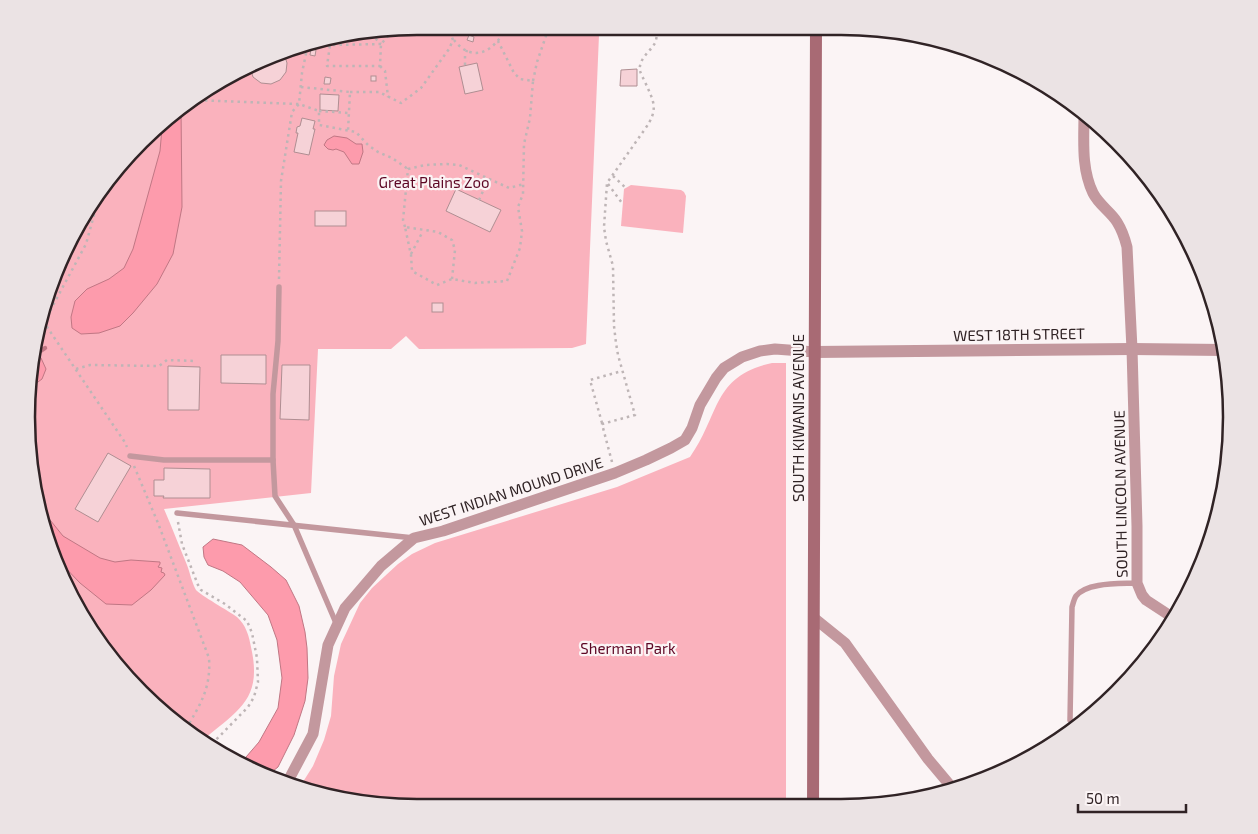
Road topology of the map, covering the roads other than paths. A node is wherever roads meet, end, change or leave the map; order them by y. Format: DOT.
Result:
graph roads {
  1 [pos="816,35"];
  2 [pos="1084,122"];
  3 [pos="279,287"];
  4 [pos="1132,349"];
  5 [pos="1217,350"];
  6 [pos="815,352"];
  7 [pos="130,456"];
  8 [pos="273,460"];
  9 [pos="177,513"];
  10 [pos="294,525"];
  11 [pos="414,538"];
  12 [pos="1137,583"];
  13 [pos="1168,614"];
  14 [pos="814,618"];
  15 [pos="337,625"];
  16 [pos="1070,720"];
  17 [pos="290,777"];
  18 [pos="949,784"];
  19 [pos="813,799"];
  1 -- 6 [label="main road, SOUTH KIWANIS AVENUE"];
  2 -- 4 [label="street, SOUTH LINCOLN AVENUE"];
  3 -- 8 [label="lane"];
  4 -- 5 [label="street, WEST 18TH STREET"];
  4 -- 6 [label="street, WEST 18TH STREET"];
  4 -- 12 [label="street, SOUTH LINCOLN AVENUE"];
  6 -- 11 [label="street, WEST INDIAN MOUND DRIVE"];
  6 -- 14 [label="main road, SOUTH KIWANIS AVENUE"];
  7 -- 8 [label="lane"];
  8 -- 10 [label="lane"];
  9 -- 10 [label="lane"];
  10 -- 11 [label="lane"];
  10 -- 15 [label="lane"];
  11 -- 15 [label="street, WEST INDIAN MOUND DRIVE"];
  12 -- 13 [label="street, SOUTH LINCOLN AVENUE"];
  12 -- 16 [label="lane"];
  14 -- 18 [label="street"];
  14 -- 19 [label="main road, SOUTH KIWANIS AVENUE"];
  15 -- 17 [label="street, WEST INDIAN MOUND DRIVE"];
}
